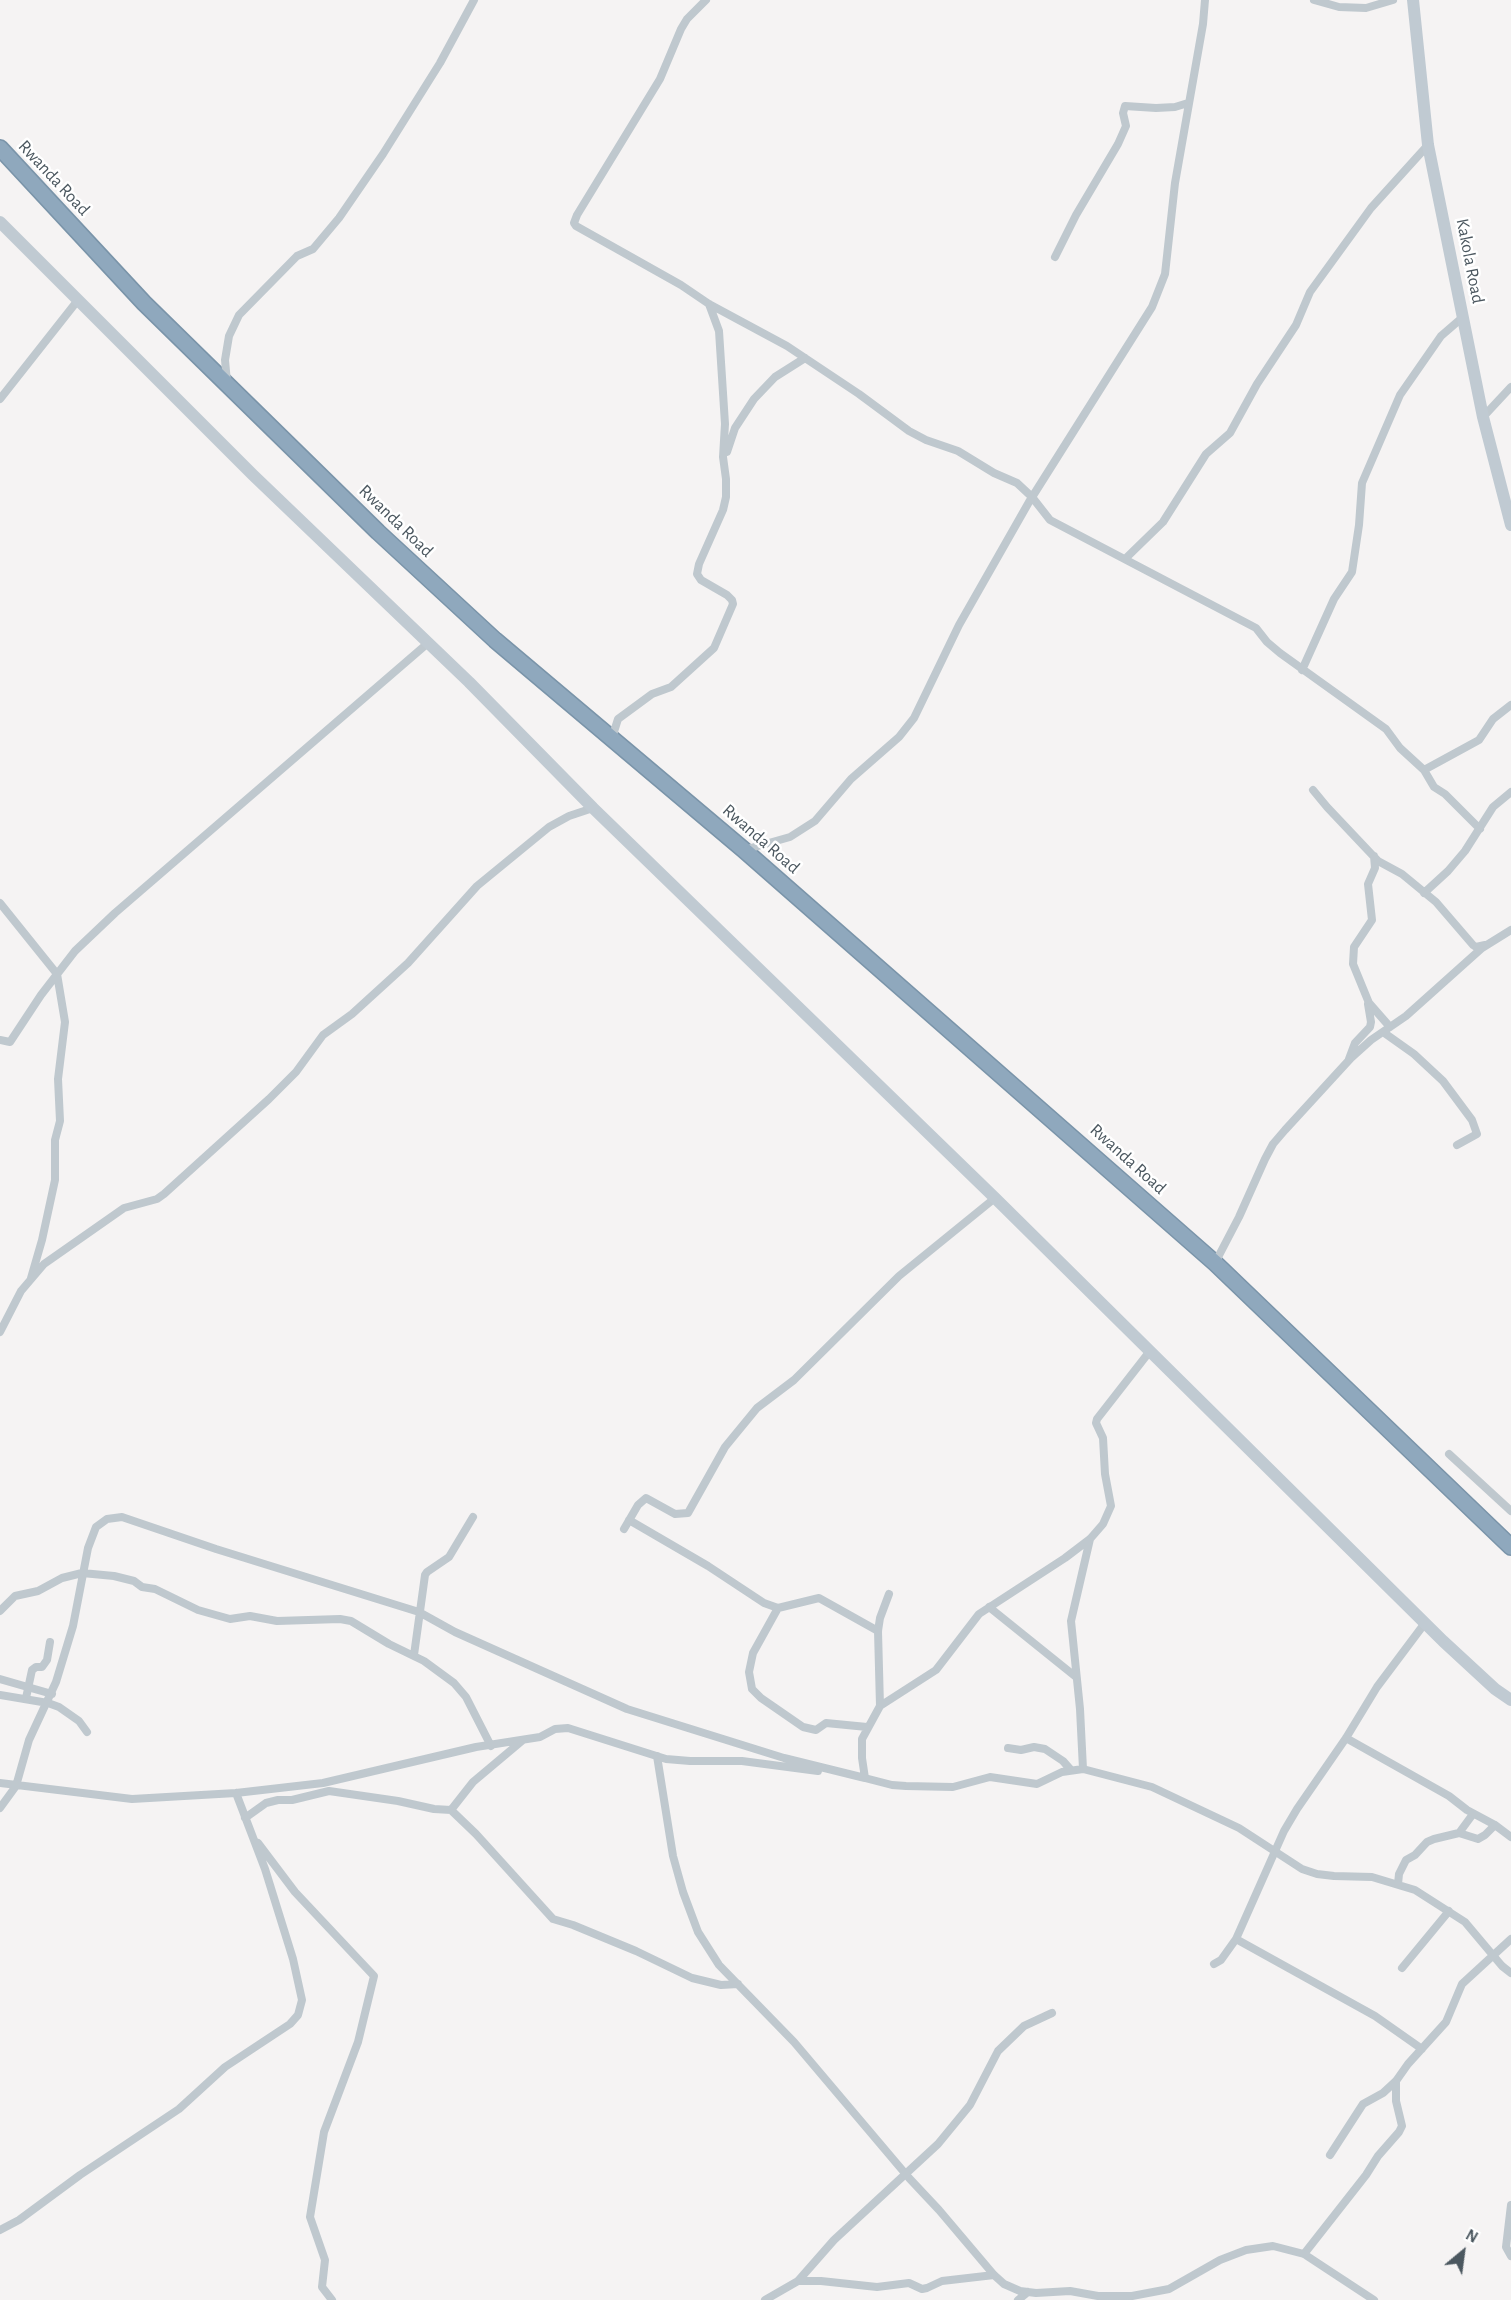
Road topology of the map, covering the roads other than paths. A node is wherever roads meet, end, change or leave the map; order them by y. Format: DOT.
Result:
graph roads {
  1 [pos="474,0"];
  2 [pos="706,0"];
  3 [pos="1205,0"];
  4 [pos="1314,0"];
  5 [pos="1393,0"];
  6 [pos="1413,0"];
  7 [pos="1188,103"];
  8 [pos="1428,145"];
  9 [pos="0,148"];
  10 [pos="0,222"];
  11 [pos="1055,257"];
  12 [pos="78,300"];
  13 [pos="709,304"];
  14 [pos="1463,317"];
  15 [pos="805,358"];
  16 [pos="227,382"];
  17 [pos="1511,387"];
  18 [pos="0,399"];
  19 [pos="1483,417"];
  20 [pos="723,461"];
  21 [pos="1032,497"];
  22 [pos="1511,525"];
  23 [pos="1125,559"];
  24 [pos="428,643"];
  25 [pos="1302,669"];
  26 [pos="1511,705"];
  27 [pos="612,738"];
  28 [pos="1424,770"];
  29 [pos="1313,790"];
  30 [pos="1511,792"];
  31 [pos="593,808"];
  32 [pos="1480,829"];
  33 [pos="744,850"];
  34 [pos="1374,856"];
  35 [pos="1424,893"];
  36 [pos="0,903"];
  37 [pos="1511,930"];
  38 [pos="1488,944"];
  39 [pos="57,974"];
  40 [pos="1367,998"];
  41 [pos="1387,1030"];
  42 [pos="0,1040"];
  43 [pos="1347,1062"];
  44 [pos="1457,1145"];
  45 [pos="995,1198"];
  46 [pos="1215,1263"];
  47 [pos="31,1278"];
  48 [pos="0,1332"];
  49 [pos="1150,1351"];
  50 [pos="1449,1454"];
  51 [pos="1511,1511"];
  52 [pos="473,1517"];
  53 [pos="629,1520"];
  54 [pos="624,1529"];
  55 [pos="1090,1539"];
  56 [pos="1511,1547"];
  57 [pos="82,1573"];
  58 [pos="889,1594"];
  59 [pos="989,1607"];
  60 [pos="778,1608"];
  61 [pos="0,1611"];
  62 [pos="419,1612"];
  63 [pos="1425,1623"];
  64 [pos="878,1631"];
  65 [pos="50,1642"];
  66 [pos="414,1655"];
  67 [pos="1076,1677"];
  68 [pos="0,1679"];
  69 [pos="27,1688"];
  70 [pos="0,1695"];
  71 [pos="26,1698"];
  72 [pos="50,1698"];
  73 [pos="1511,1700"];
  74 [pos="880,1706"];
  75 [pos="867,1727"];
  76 [pos="87,1732"];
  77 [pos="1346,1738"];
  78 [pos="524,1739"];
  79 [pos="491,1746"];
  80 [pos="1008,1748"];
  81 [pos="657,1756"];
  82 [pos="1070,1769"];
  83 [pos="1083,1769"];
  84 [pos="861,1777"];
  85 [pos="0,1783"];
  86 [pos="16,1786"];
  87 [pos="236,1793"];
  88 [pos="0,1808"];
  89 [pos="451,1810"];
  90 [pos="1473,1814"];
  91 [pos="245,1818"];
  92 [pos="1495,1825"];
  93 [pos="1459,1833"];
  94 [pos="252,1835"];
  95 [pos="1511,1837"];
  96 [pos="1275,1851"];
  97 [pos="1398,1884"];
  98 [pos="1449,1911"];
  99 [pos="1236,1939"];
  100 [pos="1511,1939"];
  101 [pos="1493,1955"];
  102 [pos="1214,1964"];
  103 [pos="1402,1968"];
  104 [pos="1511,1973"];
  105 [pos="738,1984"];
  106 [pos="1052,2013"];
  107 [pos="1422,2049"];
  108 [pos="1396,2081"];
  109 [pos="1330,2155"];
  110 [pos="905,2174"];
  111 [pos="1511,2205"];
  112 [pos="0,2230"];
  113 [pos="1304,2254"];
  114 [pos="1511,2256"];
  115 [pos="994,2275"];
  116 [pos="798,2281"];
  117 [pos="1169,2289"];
  118 [pos="1028,2292"];
  119 [pos="332,2300"];
  120 [pos="765,2300"];
  121 [pos="1018,2300"];
  122 [pos="1167,2300"];
  123 [pos="1374,2300"];
  1 -- 16 [label="street"];
  2 -- 13 [label="street"];
  3 -- 7 [label="street"];
  4 -- 5 [label="street"];
  6 -- 8 [label="street, Kakola Road"];
  7 -- 11 [label="street"];
  7 -- 21 [label="street"];
  8 -- 14 [label="street, Kakola Road"];
  8 -- 23 [label="street"];
  9 -- 16 [label="highway, Rwanda Road"];
  10 -- 12 [label="street"];
  12 -- 18 [label="street"];
  12 -- 24 [label="street"];
  13 -- 15 [label="street"];
  13 -- 20 [label="street"];
  14 -- 19 [label="street, Kakola Road"];
  14 -- 25 [label="street"];
  15 -- 20 [label="street"];
  15 -- 21 [label="street"];
  16 -- 27 [label="highway, Rwanda Road"];
  17 -- 19 [label="street"];
  19 -- 22 [label="street, Kakola Road"];
  20 -- 27 [label="street"];
  21 -- 23 [label="street"];
  21 -- 33 [label="street"];
  23 -- 25 [label="street"];
  24 -- 31 [label="street"];
  24 -- 39 [label="street"];
  25 -- 28 [label="street"];
  26 -- 28 [label="street"];
  27 -- 33 [label="highway, Rwanda Road"];
  28 -- 32 [label="street"];
  29 -- 34 [label="street"];
  30 -- 32 [label="street"];
  31 -- 45 [label="street"];
  31 -- 47 [label="street"];
  32 -- 35 [label="street"];
  33 -- 46 [label="highway, Rwanda Road"];
  34 -- 35 [label="street"];
  34 -- 40 [label="street"];
  35 -- 38 [label="street"];
  36 -- 39 [label="street"];
  37 -- 38 [label="street"];
  38 -- 41 [label="street"];
  39 -- 42 [label="street"];
  39 -- 47 [label="street"];
  40 -- 41 [label="street"];
  40 -- 43 [label="street"];
  41 -- 43 [label="street"];
  41 -- 44 [label="street"];
  43 -- 46 [label="street"];
  45 -- 49 [label="street"];
  45 -- 53 [label="street"];
  46 -- 56 [label="highway, Rwanda Road"];
  47 -- 48 [label="street"];
  49 -- 55 [label="street"];
  49 -- 63 [label="street"];
  50 -- 51 [label="street"];
  52 -- 62 [label="street"];
  53 -- 54 [label="street"];
  53 -- 60 [label="street"];
  55 -- 59 [label="street"];
  55 -- 67 [label="street"];
  57 -- 61 [label="street"];
  57 -- 62 [label="street"];
  57 -- 66 [label="street"];
  57 -- 72 [label="street"];
  58 -- 64 [label="street"];
  59 -- 67 [label="street"];
  59 -- 74 [label="street"];
  60 -- 64 [label="street"];
  60 -- 75 [label="street"];
  62 -- 66 [label="street"];
  62 -- 84 [label="street"];
  63 -- 73 [label="street"];
  63 -- 77 [label="street"];
  64 -- 74 [label="street"];
  65 -- 69 [label="street"];
  66 -- 79 [label="street"];
  67 -- 83 [label="street"];
  68 -- 69 [label="street"];
  69 -- 71 [label="street"];
  69 -- 72 [label="street"];
  70 -- 71 [label="street"];
  71 -- 72 [label="street"];
  72 -- 76 [label="street"];
  72 -- 86 [label="street"];
  74 -- 75 [label="street"];
  75 -- 84 [label="street"];
  77 -- 90 [label="street"];
  77 -- 96 [label="street"];
  78 -- 79 [label="street"];
  78 -- 81 [label="street"];
  78 -- 89 [label="street"];
  79 -- 87 [label="street"];
  80 -- 82 [label="street"];
  81 -- 84 [label="street"];
  81 -- 105 [label="street"];
  82 -- 83 [label="street"];
  82 -- 84 [label="street"];
  83 -- 96 [label="street"];
  85 -- 86 [label="street"];
  86 -- 87 [label="street"];
  86 -- 88 [label="street"];
  87 -- 91 [label="street"];
  89 -- 91 [label="street"];
  89 -- 105 [label="street"];
  90 -- 92 [label="street"];
  90 -- 93 [label="street"];
  91 -- 94 [label="street"];
  92 -- 93 [label="street"];
  92 -- 95 [label="street"];
  93 -- 97 [label="street"];
  94 -- 112 [label="street"];
  94 -- 119 [label="street"];
  96 -- 97 [label="street"];
  96 -- 99 [label="street"];
  97 -- 98 [label="street"];
  98 -- 101 [label="street"];
  98 -- 103 [label="street"];
  99 -- 102 [label="street"];
  99 -- 107 [label="street"];
  100 -- 101 [label="street"];
  101 -- 104 [label="street"];
  101 -- 107 [label="street"];
  105 -- 110 [label="street"];
  106 -- 110 [label="street"];
  107 -- 108 [label="street"];
  108 -- 109 [label="street"];
  108 -- 113 [label="street"];
  110 -- 115 [label="street"];
  110 -- 116 [label="street"];
  111 -- 114 [label="street"];
  113 -- 117 [label="street"];
  113 -- 123 [label="street"];
  115 -- 116 [label="street"];
  115 -- 118 [label="street"];
  116 -- 120 [label="street"];
  117 -- 118 [label="street"];
  117 -- 122 [label="street"];
  118 -- 121 [label="street"];
}
